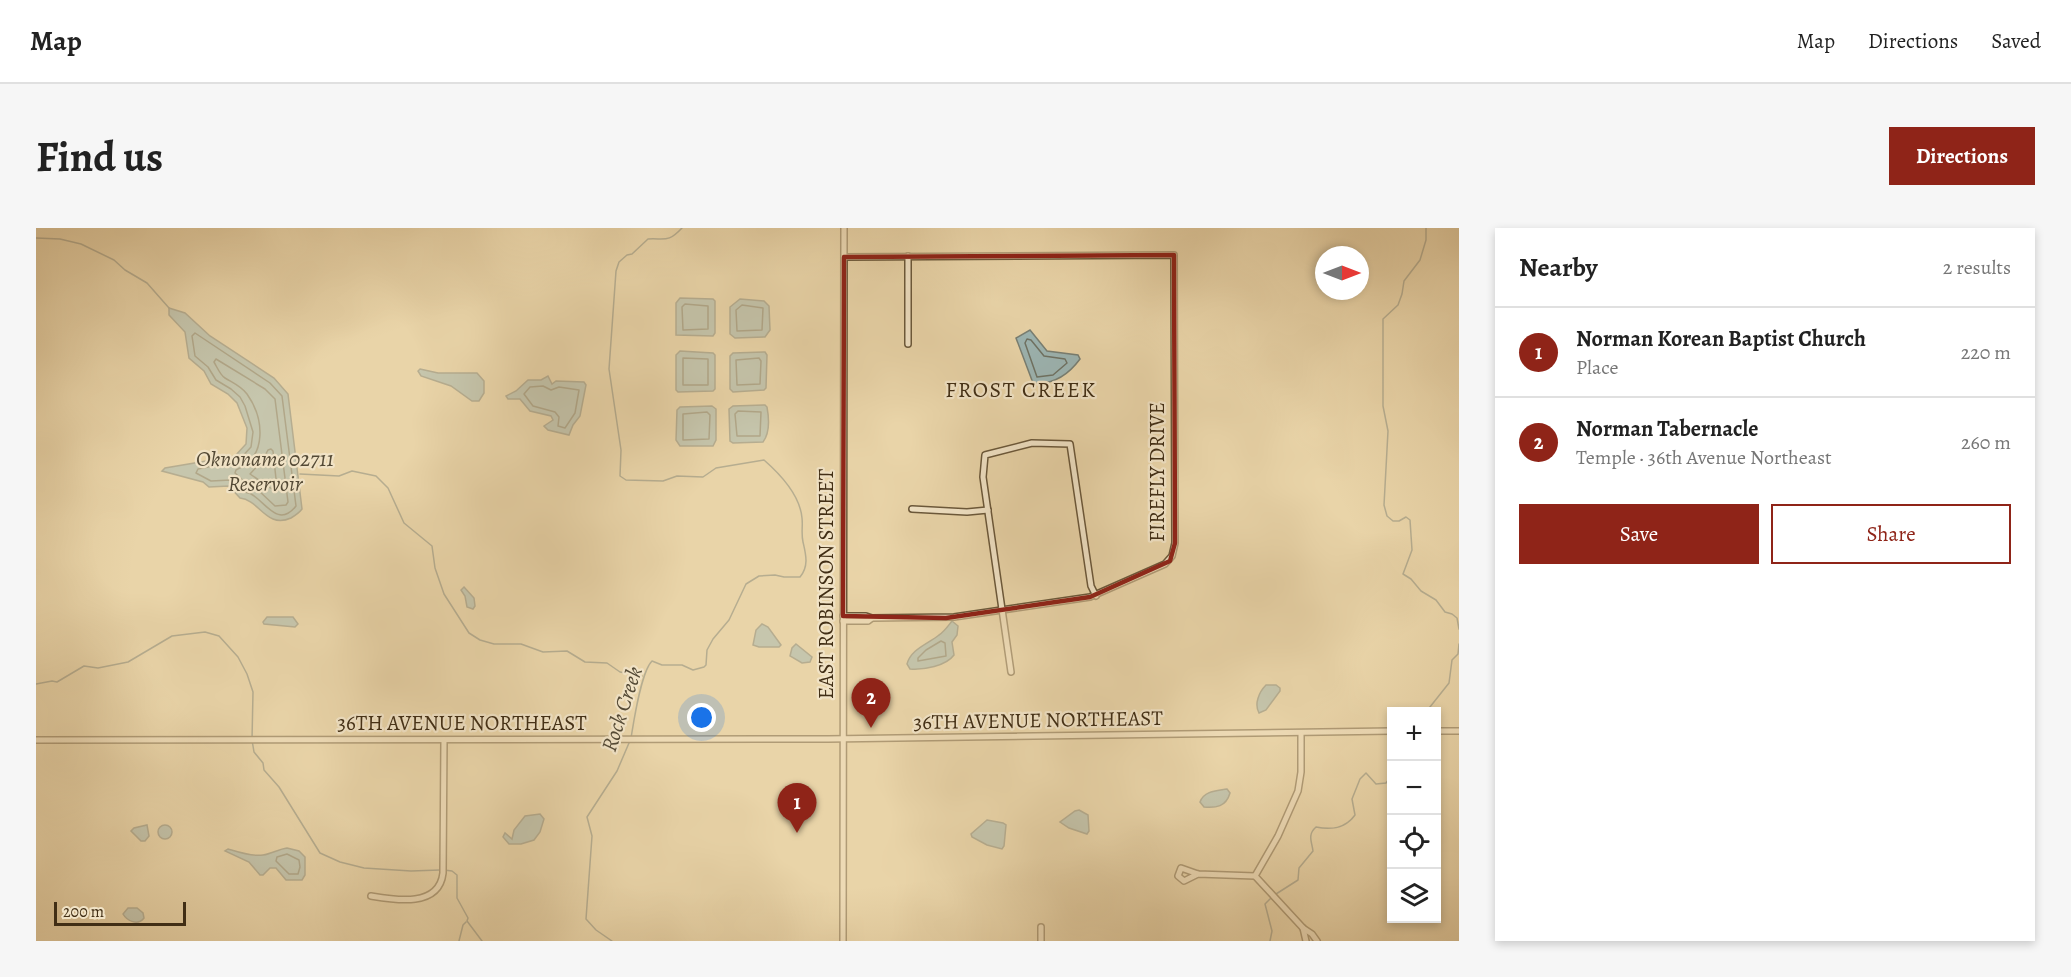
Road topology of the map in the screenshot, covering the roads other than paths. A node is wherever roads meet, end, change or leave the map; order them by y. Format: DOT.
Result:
graph roads {
  1 [pos="844,228"];
  2 [pos="908,256"];
  3 [pos="844,257"];
  4 [pos="908,344"];
  5 [pos="912,509"];
  6 [pos="988,510"];
  7 [pos="1096,596"];
  8 [pos="1002,610"];
  9 [pos="843,618"];
  10 [pos="1011,672"];
  11 [pos="1387,731"];
  12 [pos="1441,731"];
  13 [pos="1459,731"];
  14 [pos="1301,733"];
  15 [pos="843,739"];
  16 [pos="36,740"];
  17 [pos="444,740"];
  18 [pos="1198,874"];
  19 [pos="1255,876"];
  20 [pos="371,896"];
  21 [pos="1041,927"];
  22 [pos="1303,928"];
  23 [pos="843,941"];
  24 [pos="1041,941"];
  25 [pos="1306,941"];
  26 [pos="1317,941"];
  1 -- 3 [label="street, EAST ROBINSON STREET"];
  2 -- 3 [label="street"];
  2 -- 4 [label="street"];
  2 -- 7 [label="street, FIREFLY DRIVE"];
  3 -- 9 [label="street, EAST ROBINSON STREET"];
  5 -- 6 [label="street"];
  6 -- 7 [label="street"];
  6 -- 8 [label="street"];
  7 -- 8 [label="street, FIREFLY DRIVE"];
  8 -- 9 [label="street, FIREFLY DRIVE"];
  8 -- 10 [label="street"];
  9 -- 15 [label="street, EAST ROBINSON STREET"];
  11 -- 14 [label="street, 36TH AVENUE NORTHEAST"];
  12 -- 13 [label="street"];
  14 -- 15 [label="street, 36TH AVENUE NORTHEAST"];
  14 -- 19 [label="street"];
  15 -- 17 [label="street, 36TH AVENUE NORTHEAST"];
  15 -- 23 [label="street, EAST ROBINSON STREET"];
  16 -- 17 [label="street, 36TH AVENUE NORTHEAST"];
  17 -- 20 [label="street"];
  18 -- 19 [label="street"];
  19 -- 22 [label="street"];
  21 -- 24 [label="street"];
  22 -- 25 [label="street"];
  22 -- 26 [label="street"];
}
